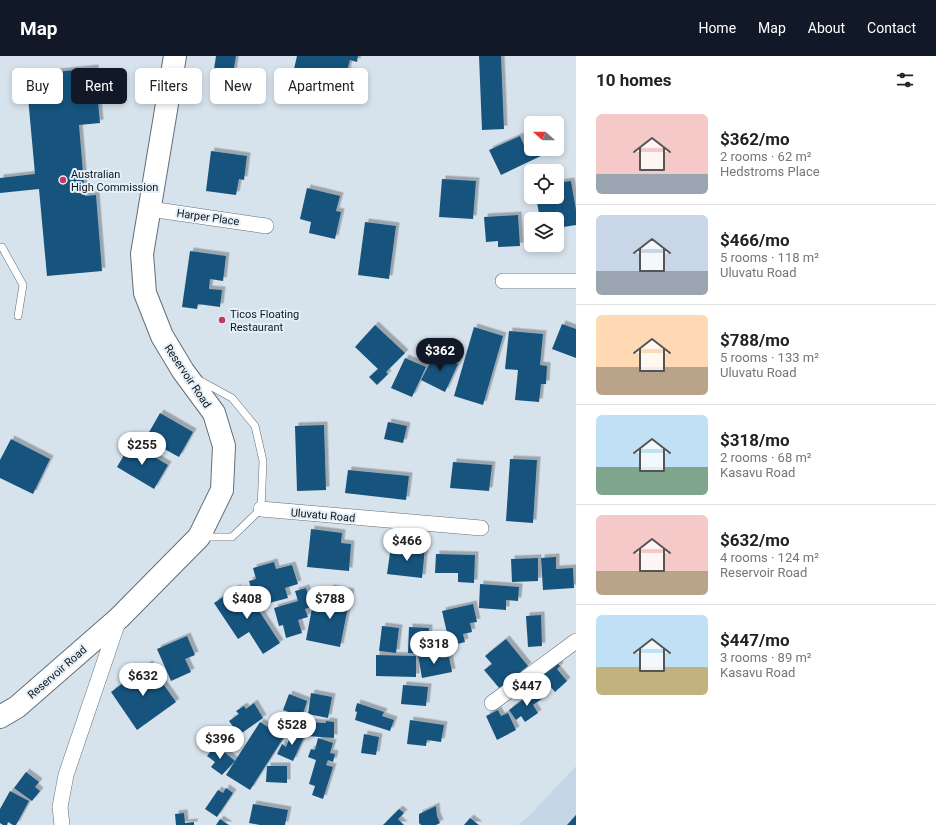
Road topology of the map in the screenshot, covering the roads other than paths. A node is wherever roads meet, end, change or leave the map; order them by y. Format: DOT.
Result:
graph roads {
  1 [pos="173,59"];
  2 [pos="150,209"];
  3 [pos="266,226"];
  4 [pos="0,247"];
  5 [pos="503,281"];
  6 [pos="576,281"];
  7 [pos="18,316"];
  8 [pos="183,371"];
  9 [pos="261,509"];
  10 [pos="480,528"];
  11 [pos="200,537"];
  12 [pos="119,618"];
  13 [pos="576,641"];
  14 [pos="492,703"];
  15 [pos="0,717"];
  16 [pos="62,825"];
  1 -- 2 [label="highway, Reservoir Road"];
  2 -- 3 [label="street, Harper Place"];
  2 -- 8 [label="highway, Reservoir Road"];
  4 -- 7 [label="lane"];
  5 -- 6 [label="street"];
  8 -- 9 [label="lane"];
  8 -- 11 [label="highway, Reservoir Road"];
  9 -- 10 [label="street, Uluvatu Road"];
  9 -- 11 [label="lane"];
  11 -- 12 [label="highway, Reservoir Road"];
  12 -- 15 [label="highway, Reservoir Road"];
  12 -- 16 [label="street"];
  13 -- 14 [label="street"];
}
